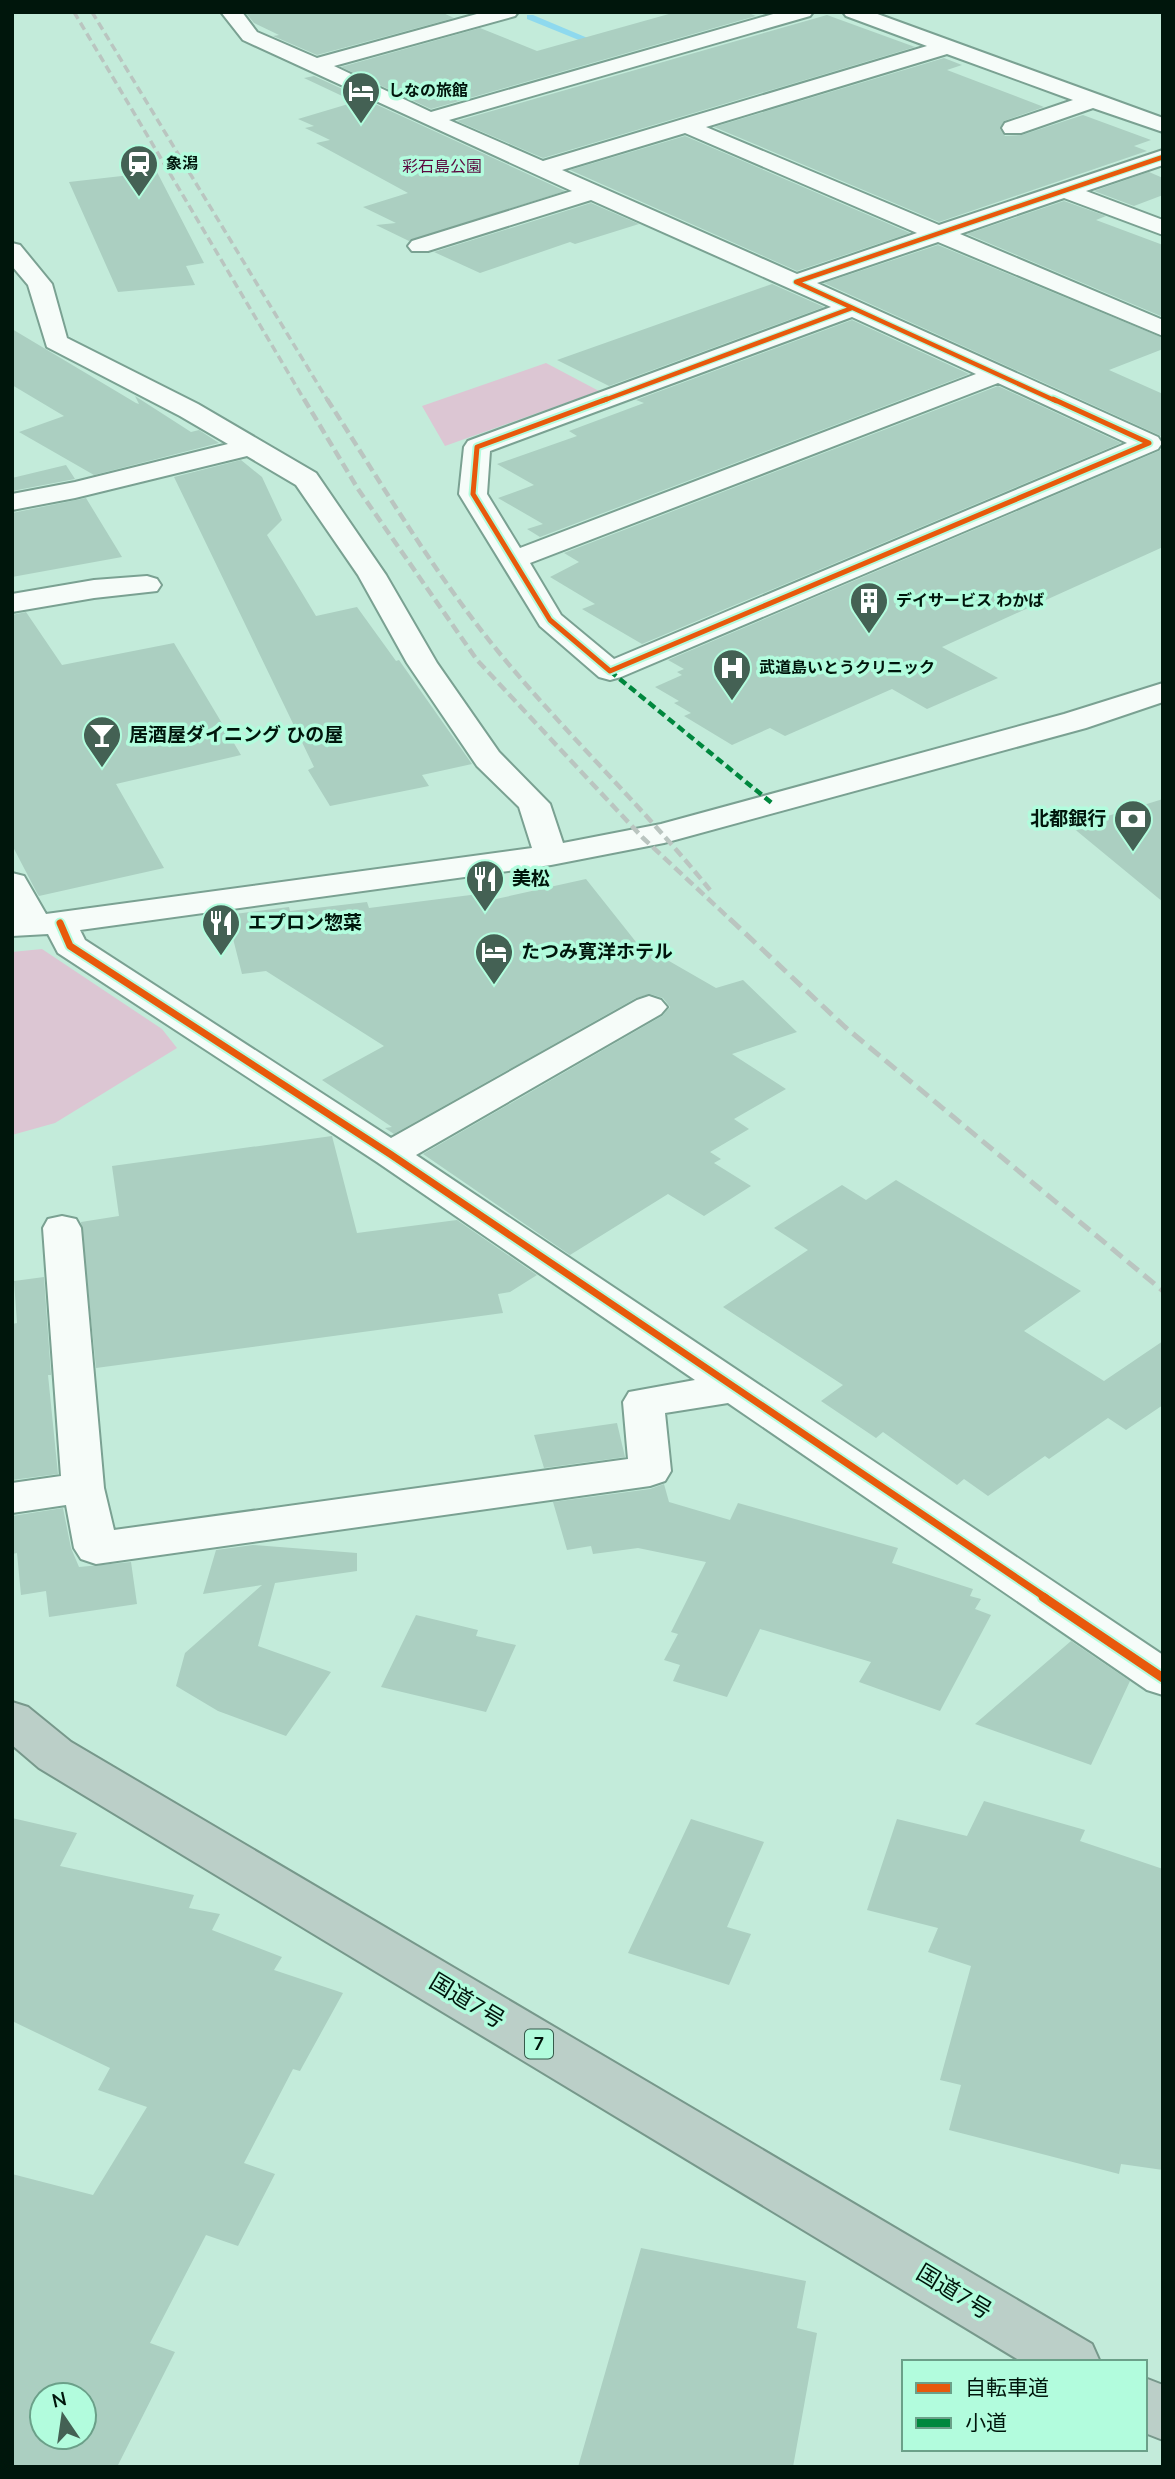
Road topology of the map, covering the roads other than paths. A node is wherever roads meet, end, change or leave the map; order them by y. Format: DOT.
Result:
graph roads {
  1 [pos="231,12"];
  2 [pos="508,12"];
  3 [pos="803,12"];
  4 [pos="853,12"];
  5 [pos="947,47"];
  6 [pos="315,65"];
  7 [pos="1092,101"];
  8 [pos="429,119"];
  9 [pos="686,126"];
  10 [pos="1163,127"];
  11 [pos="1013,128"];
  12 [pos="1163,158"];
  13 [pos="540,169"];
  14 [pos="592,192"];
  15 [pos="1068,192"];
  16 [pos="1163,228"];
  17 [pos="940,234"];
  18 [pos="420,246"];
  19 [pos="12,250"];
  20 [pos="796,282"];
  21 [pos="852,308"];
  22 [pos="1163,329"];
  23 [pos="999,374"];
  24 [pos="1156,440"];
  25 [pos="254,446"];
  26 [pos="12,502"];
  27 [pos="513,560"];
  28 [pos="147,585"];
  29 [pos="12,603"];
  30 [pos="1163,692"];
  31 [pos="551,855"];
  32 [pos="12,883"];
  33 [pos="36,924"];
  34 [pos="649,1007"];
  35 [pos="390,1154"];
  36 [pos="62,1228"];
  37 [pos="733,1388"];
  38 [pos="82,1488"];
  39 [pos="12,1498"];
  40 [pos="1163,1678"];
  41 [pos="12,1719"];
  42 [pos="1069,2360"];
  43 [pos="1147,2405"];
  44 [pos="1163,2414"];
  1 -- 6 [label="street"];
  2 -- 6 [label="street"];
  3 -- 8 [label="street"];
  4 -- 5 [label="street"];
  5 -- 7 [label="street"];
  5 -- 9 [label="street"];
  6 -- 8 [label="street"];
  7 -- 10 [label="street"];
  7 -- 11 [label="street"];
  8 -- 13 [label="street"];
  9 -- 13 [label="street"];
  9 -- 17 [label="street"];
  12 -- 15 [label="street"];
  13 -- 14 [label="street"];
  14 -- 18 [label="street"];
  14 -- 20 [label="street"];
  15 -- 16 [label="street"];
  15 -- 17 [label="street"];
  17 -- 20 [label="street"];
  17 -- 22 [label="street"];
  19 -- 25 [label="street"];
  20 -- 21 [label="street"];
  21 -- 23 [label="street"];
  21 -- 27 [label="street"];
  23 -- 24 [label="street"];
  23 -- 27 [label="street"];
  24 -- 27 [label="street"];
  25 -- 26 [label="street"];
  25 -- 31 [label="street"];
  28 -- 29 [label="street"];
  30 -- 31 [label="street"];
  31 -- 33 [label="street"];
  32 -- 33 [label="street"];
  33 -- 35 [label="street"];
  34 -- 35 [label="street"];
  35 -- 37 [label="street"];
  36 -- 38 [label="street"];
  37 -- 38 [label="street"];
  37 -- 40 [label="street"];
  38 -- 39 [label="street"];
  41 -- 42 [label="highway, 国道7号 / 7"];
  43 -- 44 [label="highway"];
}
